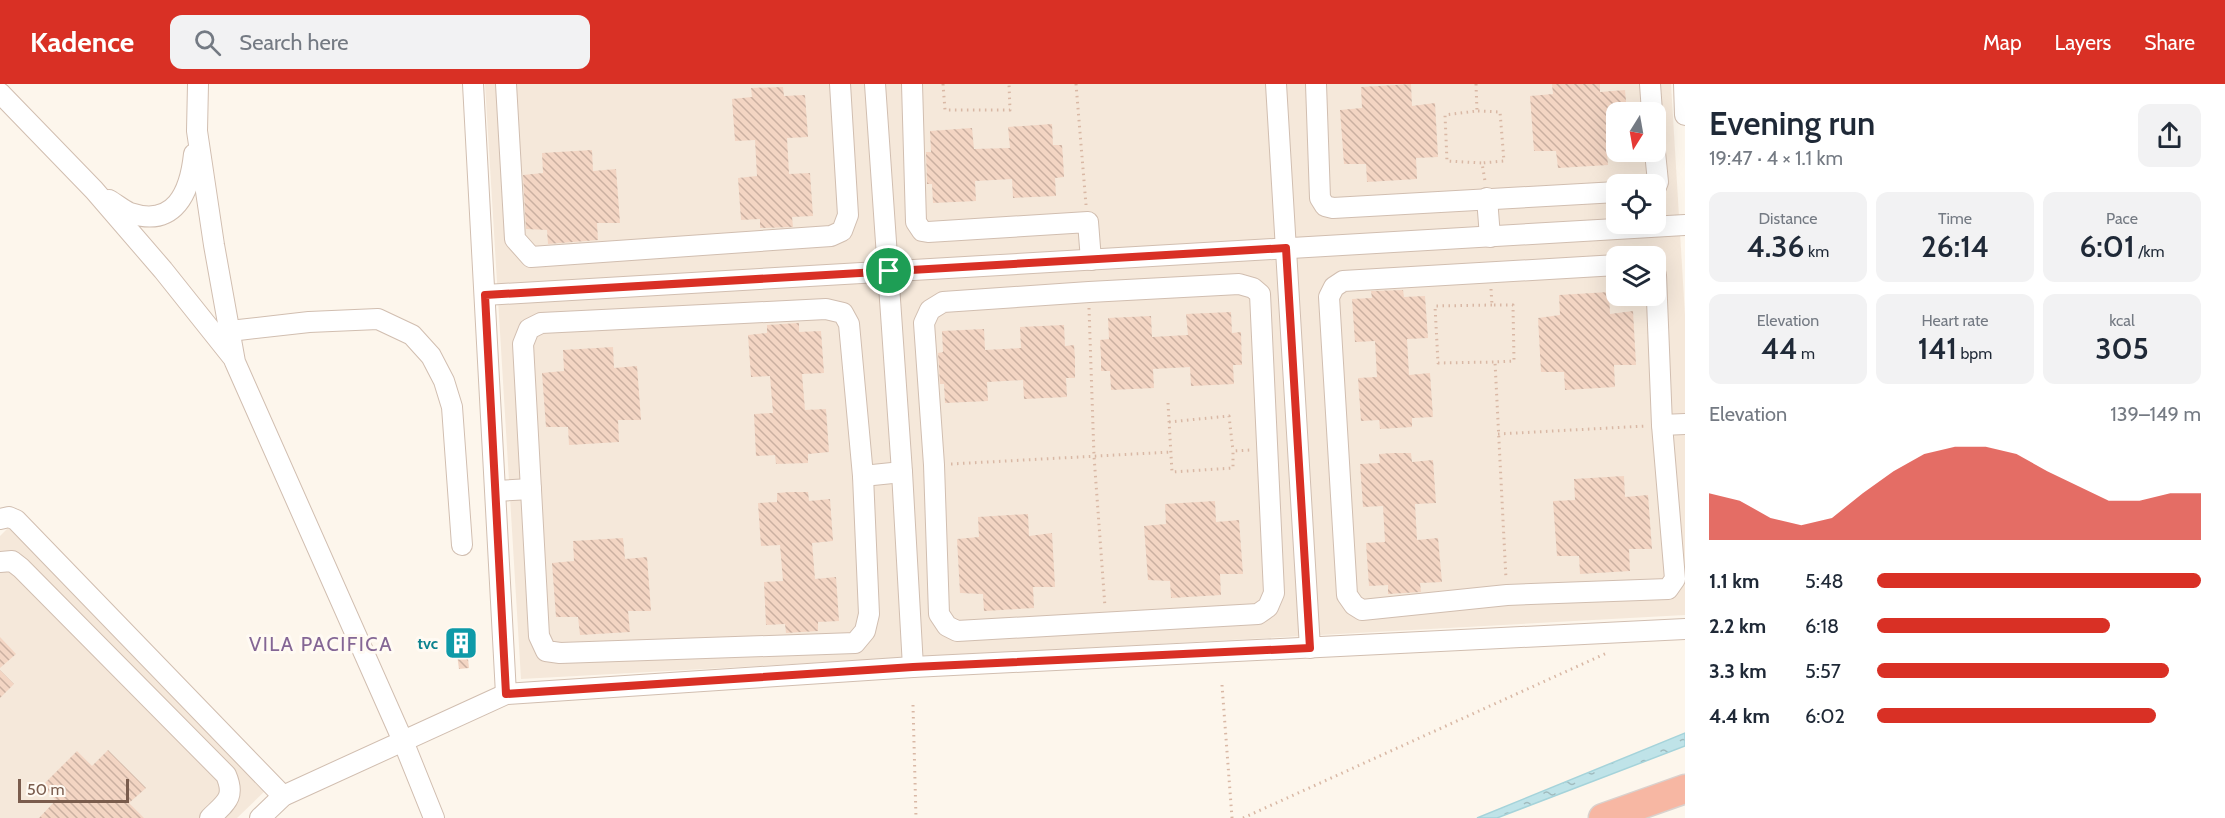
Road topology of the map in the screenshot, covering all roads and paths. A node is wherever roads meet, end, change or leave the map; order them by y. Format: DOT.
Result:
graph roads {
  1 [pos="198,84"];
  2 [pos="840,84"];
  3 [pos="875,84"];
  4 [pos="912,84"];
  5 [pos="943,84"];
  6 [pos="1009,84"];
  7 [pos="1076,84"];
  8 [pos="1276,84"];
  9 [pos="1316,84"];
  10 [pos="1476,84"];
  11 [pos="1650,84"];
  12 [pos="1684,84"];
  13 [pos="473,87"];
  14 [pos="507,87"];
  15 [pos="0,93"];
  16 [pos="1651,102"];
  17 [pos="1477,111"];
  18 [pos="1685,115"];
  19 [pos="197,131"];
  20 [pos="1482,163"];
  21 [pos="94,190"];
  22 [pos="1606,193"];
  23 [pos="1487,198"];
  24 [pos="1088,222"];
  25 [pos="1685,225"];
  26 [pos="1490,237"];
  27 [pos="1286,248"];
  28 [pos="1090,260"];
  29 [pos="1606,265"];
  30 [pos="889,271"];
  31 [pos="1491,273"];
  32 [pos="1089,292"];
  33 [pos="485,295"];
  34 [pos="1492,305"];
  35 [pos="1657,306"];
  36 [pos="230,331"];
  37 [pos="235,362"];
  38 [pos="1495,362"];
  39 [pos="1168,403"];
  40 [pos="1169,422"];
  41 [pos="1685,424"];
  42 [pos="1662,425"];
  43 [pos="1498,434"];
  44 [pos="1267,450"];
  45 [pos="1233,451"];
  46 [pos="1171,452"];
  47 [pos="1094,456"];
  48 [pos="934,465"];
  49 [pos="902,472"];
  50 [pos="863,476"];
  51 [pos="531,489"];
  52 [pos="496,491"];
  53 [pos="0,519"];
  54 [pos="462,545"];
  55 [pos="0,561"];
  56 [pos="1507,596"];
  57 [pos="1107,624"];
  58 [pos="1685,629"];
  59 [pos="1310,648"];
  60 [pos="1610,652"];
  61 [pos="146,653"];
  62 [pos="1109,657"];
  63 [pos="913,667"];
  64 [pos="125,674"];
  65 [pos="1222,686"];
  66 [pos="506,694"];
  67 [pos="913,705"];
  68 [pos="403,741"];
  69 [pos="1685,789"];
  70 [pos="283,796"];
  71 [pos="210,818"];
  72 [pos="260,818"];
  73 [pos="434,818"];
  74 [pos="916,818"];
  75 [pos="1232,818"];
  76 [pos="1244,818"];
  77 [pos="1603,818"];
  1 -- 19 [label="street"];
  2 -- 14 [label="street"];
  3 -- 30 [label="street"];
  4 -- 24 [label="street"];
  5 -- 6 [label="path"];
  7 -- 24 [label="path"];
  8 -- 27 [label="street"];
  9 -- 23 [label="street"];
  10 -- 17 [label="path"];
  11 -- 16 [label="street"];
  12 -- 18 [label="street"];
  13 -- 14 [label="street"];
  13 -- 33 [label="street"];
  15 -- 21 [label="street"];
  17 -- 20 [label="path"];
  17 -- 20 [label="path"];
  19 -- 21 [label="street"];
  19 -- 36 [label="street"];
  20 -- 23 [label="path"];
  21 -- 37 [label="street"];
  22 -- 23 [label="street"];
  23 -- 26 [label="street"];
  24 -- 28 [label="street"];
  25 -- 26 [label="street"];
  26 -- 27 [label="street"];
  27 -- 28 [label="street"];
  27 -- 59 [label="street"];
  28 -- 30 [label="street"];
  29 -- 31 [label="street"];
  30 -- 33 [label="street"];
  30 -- 49 [label="street"];
  31 -- 34 [label="path"];
  31 -- 56 [label="street"];
  32 -- 44 [label="street"];
  32 -- 47 [label="path"];
  32 -- 48 [label="street"];
  33 -- 52 [label="street"];
  34 -- 38 [label="path"];
  34 -- 38 [label="path"];
  35 -- 42 [label="street"];
  36 -- 37 [label="street"];
  36 -- 54 [label="street"];
  37 -- 68 [label="street"];
  38 -- 43 [label="path"];
  39 -- 40 [label="path"];
  40 -- 45 [label="path"];
  40 -- 46 [label="path"];
  41 -- 42 [label="street"];
  42 -- 43 [label="path"];
  42 -- 56 [label="street"];
  43 -- 56 [label="path"];
  44 -- 45 [label="path"];
  44 -- 57 [label="street"];
  45 -- 46 [label="path"];
  46 -- 47 [label="path"];
  47 -- 48 [label="path"];
  47 -- 57 [label="path"];
  48 -- 57 [label="street"];
  49 -- 50 [label="street"];
  49 -- 63 [label="street"];
  50 -- 51 [label="street"];
  50 -- 51 [label="street"];
  51 -- 52 [label="street"];
  52 -- 66 [label="street"];
  53 -- 61 [label="street"];
  55 -- 64 [label="street"];
  57 -- 62 [label="street"];
  58 -- 59 [label="street"];
  59 -- 62 [label="street"];
  60 -- 76 [label="path"];
  61 -- 64 [label="street"];
  61 -- 70 [label="street"];
  62 -- 63 [label="street"];
  63 -- 66 [label="street"];
  64 -- 71 [label="street"];
  65 -- 75 [label="path"];
  66 -- 68 [label="street"];
  67 -- 74 [label="path"];
  68 -- 70 [label="street"];
  68 -- 73 [label="street"];
  69 -- 77 [label="highway"];
  70 -- 72 [label="street"];
}
